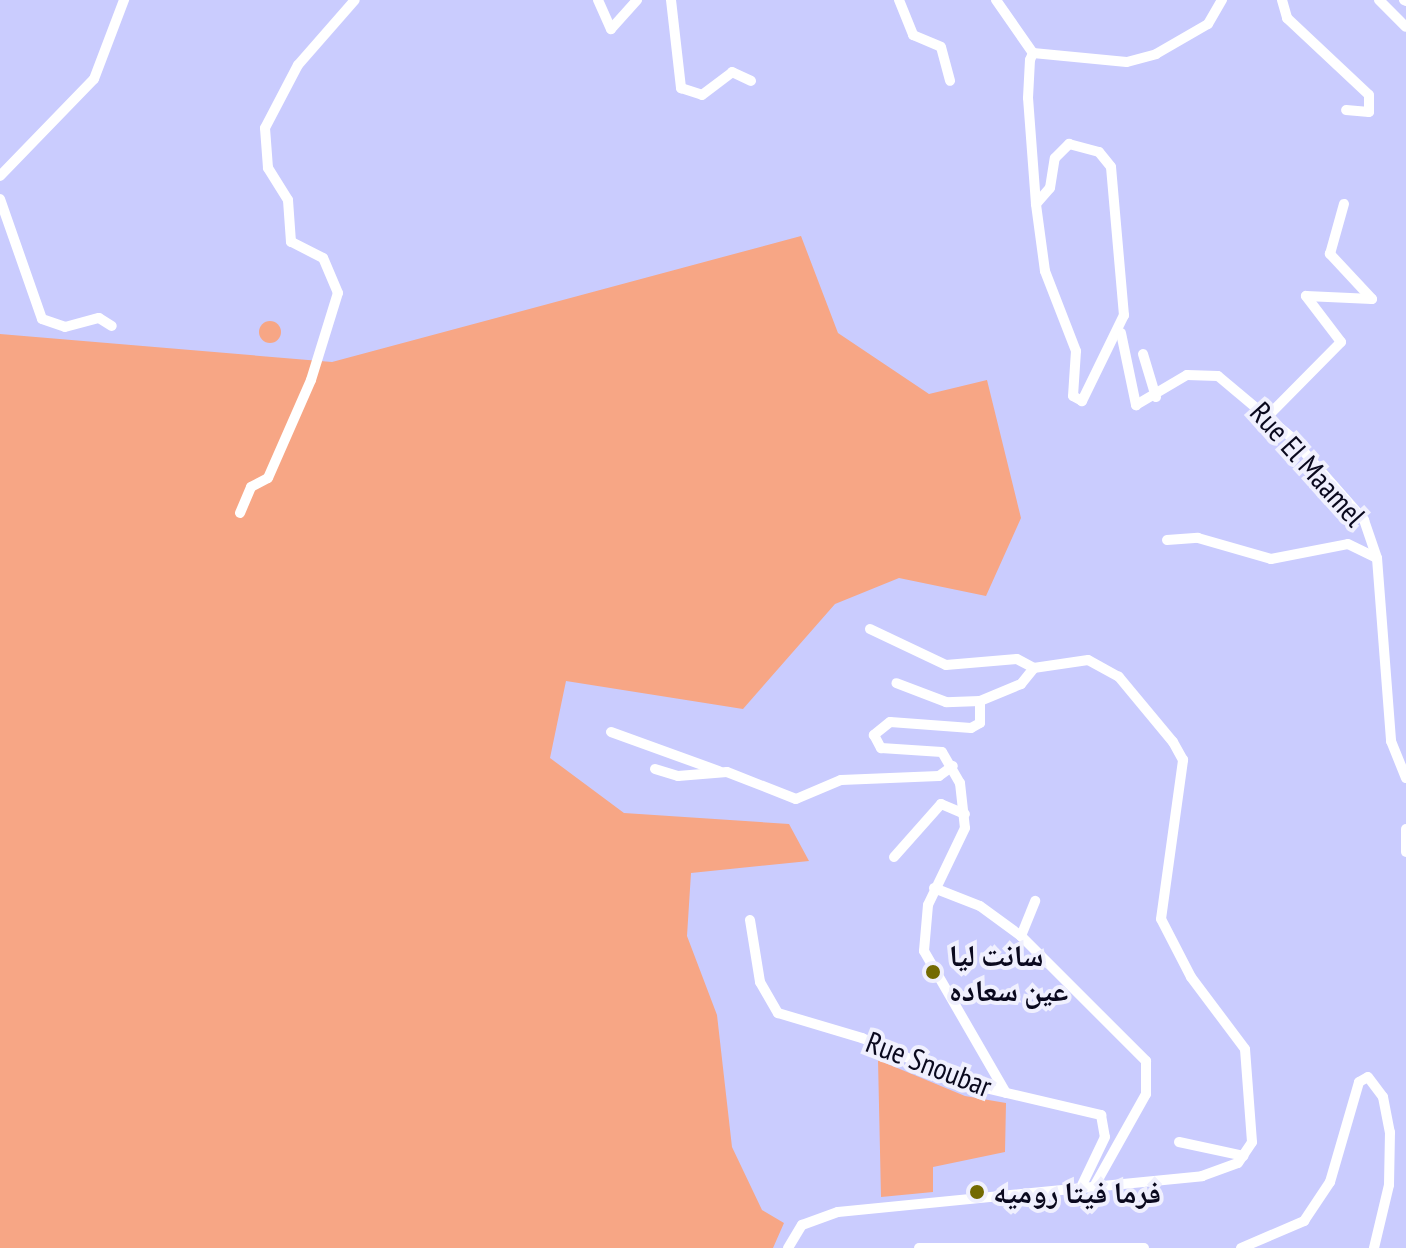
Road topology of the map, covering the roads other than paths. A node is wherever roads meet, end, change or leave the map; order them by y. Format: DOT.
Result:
graph roads {
  1 [pos="124,0"];
  2 [pos="355,0"];
  3 [pos="598,0"];
  4 [pos="637,0"];
  5 [pos="671,0"];
  6 [pos="899,0"];
  7 [pos="996,0"];
  8 [pos="1222,0"];
  9 [pos="1282,0"];
  10 [pos="1379,0"];
  11 [pos="1406,27"];
  12 [pos="1033,53"];
  13 [pos="751,81"];
  14 [pos="950,81"];
  15 [pos="1346,110"];
  16 [pos="0,176"];
  17 [pos="0,199"];
  18 [pos="1036,204"];
  19 [pos="1344,204"];
  20 [pos="4,237"];
  21 [pos="112,326"];
  22 [pos="1121,333"];
  23 [pos="1143,354"];
  24 [pos="1156,397"];
  25 [pos="1268,416"];
  26 [pos="240,513"];
  27 [pos="1167,540"];
  28 [pos="1377,558"];
  29 [pos="870,629"];
  30 [pos="1034,668"];
  31 [pos="896,683"];
  32 [pos="980,701"];
  33 [pos="611,732"];
  34 [pos="953,766"];
  35 [pos="655,769"];
  36 [pos="719,771"];
  37 [pos="1406,778"];
  38 [pos="965,814"];
  39 [pos="1406,829"];
  40 [pos="1406,852"];
  41 [pos="894,857"];
  42 [pos="934,888"];
  43 [pos="1035,901"];
  44 [pos="750,920"];
  45 [pos="1021,936"];
  46 [pos="1006,1093"];
  47 [pos="1179,1142"];
  48 [pos="1244,1156"];
  49 [pos="1082,1185"];
  50 [pos="1095,1185"];
  51 [pos="788,1248"];
  52 [pos="919,1248"];
  53 [pos="1144,1248"];
  54 [pos="1241,1248"];
  55 [pos="1374,1248"];
  1 -- 16 [label="street"];
  2 -- 26 [label="street"];
  3 -- 4 [label="street"];
  5 -- 13 [label="street"];
  6 -- 14 [label="street"];
  7 -- 12 [label="street"];
  8 -- 12 [label="street"];
  9 -- 15 [label="street"];
  10 -- 11 [label="street"];
  12 -- 18 [label="street"];
  17 -- 20 [label="street"];
  18 -- 22 [label="street"];
  18 -- 22 [label="street"];
  19 -- 25 [label="street"];
  20 -- 21 [label="street"];
  22 -- 24 [label="street"];
  23 -- 24 [label="street"];
  24 -- 25 [label="street, Rue El Maamel"];
  25 -- 28 [label="street, Rue El Maamel"];
  27 -- 28 [label="street"];
  28 -- 37 [label="street, Rue El Maamel"];
  29 -- 30 [label="street"];
  30 -- 32 [label="street"];
  30 -- 48 [label="street"];
  31 -- 32 [label="street"];
  32 -- 34 [label="street"];
  33 -- 36 [label="street"];
  34 -- 36 [label="street"];
  34 -- 38 [label="street"];
  35 -- 36 [label="street"];
  38 -- 41 [label="street"];
  38 -- 42 [label="street"];
  39 -- 40 [label="street"];
  42 -- 45 [label="street"];
  42 -- 46 [label="street"];
  43 -- 45 [label="street"];
  44 -- 46 [label="street, Rue Snoubar"];
  45 -- 50 [label="street"];
  46 -- 49 [label="street, Rue Snoubar"];
  47 -- 48 [label="street"];
  48 -- 50 [label="street"];
  49 -- 50 [label="street"];
  49 -- 51 [label="street"];
  52 -- 53 [label="street"];
  54 -- 55 [label="street"];
}
